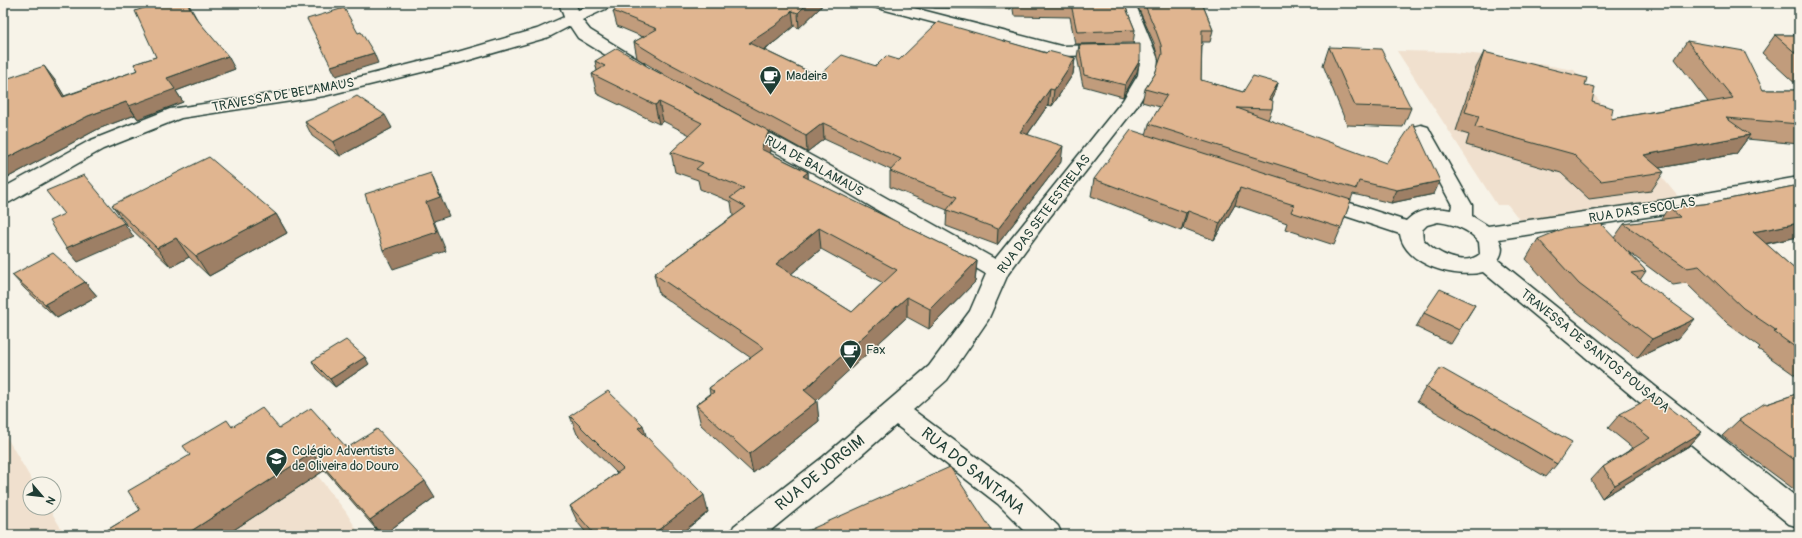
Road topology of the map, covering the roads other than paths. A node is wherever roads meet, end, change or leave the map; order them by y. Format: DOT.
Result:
graph roads {
  1 [pos="606,3"];
  2 [pos="876,3"];
  3 [pos="1127,3"];
  4 [pos="570,11"];
  5 [pos="1145,49"];
  6 [pos="648,74"];
  7 [pos="731,120"];
  8 [pos="1421,131"];
  9 [pos="1799,183"];
  10 [pos="1305,196"];
  11 [pos="3,197"];
  12 [pos="1461,220"];
  13 [pos="1411,230"];
  14 [pos="1484,234"];
  15 [pos="1486,262"];
  16 [pos="998,271"];
  17 [pos="895,410"];
  18 [pos="1799,515"];
  19 [pos="744,535"];
  20 [pos="1048,535"];
  1 -- 4 [label="street, TRAVESSA DE BELAMAUS"];
  2 -- 5 [label="street"];
  3 -- 5 [label="street, RUA DAS SETE ESTRELAS"];
  4 -- 6 [label="street"];
  4 -- 11 [label="street, TRAVESSA DE BELAMAUS"];
  5 -- 16 [label="street, RUA DAS SETE ESTRELAS"];
  7 -- 16 [label="street, RUA DE BALAMAUS"];
  8 -- 12 [label="street"];
  9 -- 14 [label="street, RUA DAS ESCOLAS"];
  10 -- 13 [label="street"];
  12 -- 13 [label="street"];
  12 -- 14 [label="street"];
  13 -- 15 [label="street"];
  14 -- 15 [label="street"];
  15 -- 18 [label="street, TRAVESSA DE SANTOS POUSADA"];
  16 -- 17 [label="street, RUA DAS SETE ESTRELAS"];
  17 -- 19 [label="street, RUA DE JORGIM"];
  17 -- 20 [label="street, RUA DO SANTANA"];
}
